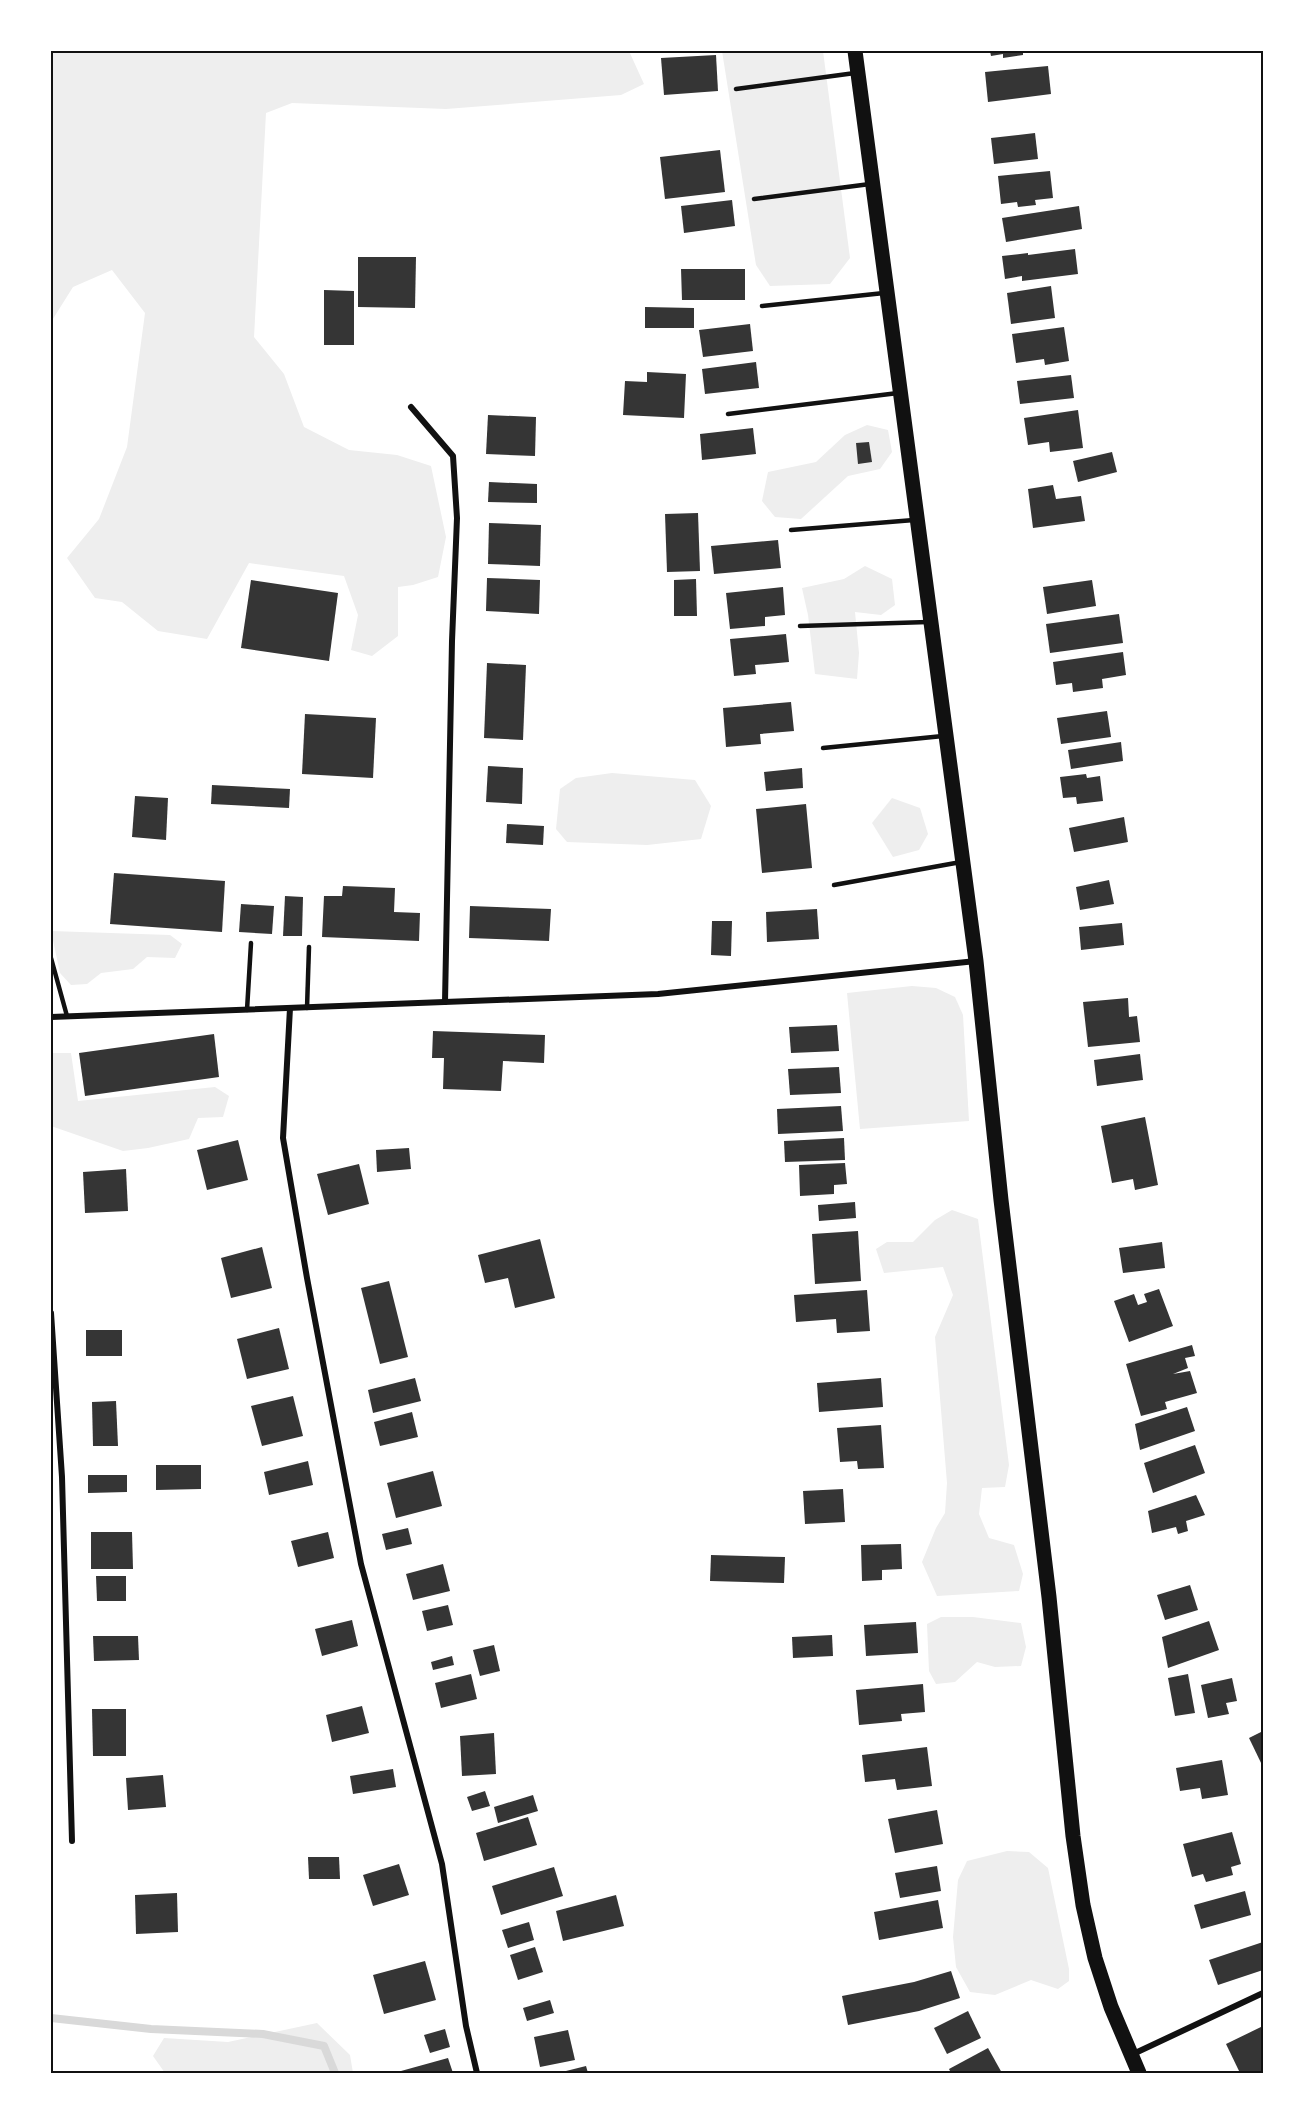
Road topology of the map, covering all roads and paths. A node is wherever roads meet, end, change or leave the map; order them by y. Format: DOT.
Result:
graph roads {
  1 [pos="855,51"];
  2 [pos="858,73"];
  3 [pos="736,89"];
  4 [pos="873,183"];
  5 [pos="754,199"];
  6 [pos="887,293"];
  7 [pos="762,306"];
  8 [pos="900,393"];
  9 [pos="411,406"];
  10 [pos="728,414"];
  11 [pos="917,520"];
  12 [pos="791,530"];
  13 [pos="930,622"];
  14 [pos="800,626"];
  15 [pos="946,736"];
  16 [pos="823,748"];
  17 [pos="962,862"];
  18 [pos="834,885"];
  19 [pos="251,943"];
  20 [pos="309,947"];
  21 [pos="51,958"];
  22 [pos="976,961"];
  23 [pos="445,1002"];
  24 [pos="290,1008"];
  25 [pos="308,1008"];
  26 [pos="247,1010"];
  27 [pos="67,1016"];
  28 [pos="51,1017"];
  29 [pos="51,1314"];
  30 [pos="72,1841"];
  31 [pos="1263,1992"];
  32 [pos="1130,2055"];
  33 [pos="477,2073"];
  34 [pos="1139,2073"];
  1 -- 2 [label="main road"];
  2 -- 3 [label="lane"];
  2 -- 4 [label="main road"];
  4 -- 5 [label="lane"];
  4 -- 6 [label="main road"];
  6 -- 7 [label="lane"];
  6 -- 8 [label="main road"];
  8 -- 10 [label="lane"];
  8 -- 11 [label="main road"];
  9 -- 23 [label="street"];
  11 -- 12 [label="lane"];
  11 -- 13 [label="main road"];
  13 -- 14 [label="lane"];
  13 -- 15 [label="main road"];
  15 -- 16 [label="lane"];
  15 -- 17 [label="main road"];
  17 -- 18 [label="lane"];
  17 -- 22 [label="main road"];
  19 -- 26 [label="lane"];
  20 -- 25 [label="lane"];
  21 -- 27 [label="lane"];
  22 -- 23 [label="street"];
  22 -- 32 [label="main road"];
  23 -- 25 [label="street"];
  24 -- 25 [label="street"];
  24 -- 26 [label="street"];
  24 -- 33 [label="street"];
  26 -- 27 [label="street"];
  27 -- 28 [label="street"];
  29 -- 30 [label="street"];
  31 -- 32 [label="street"];
  32 -- 34 [label="main road"];
}
